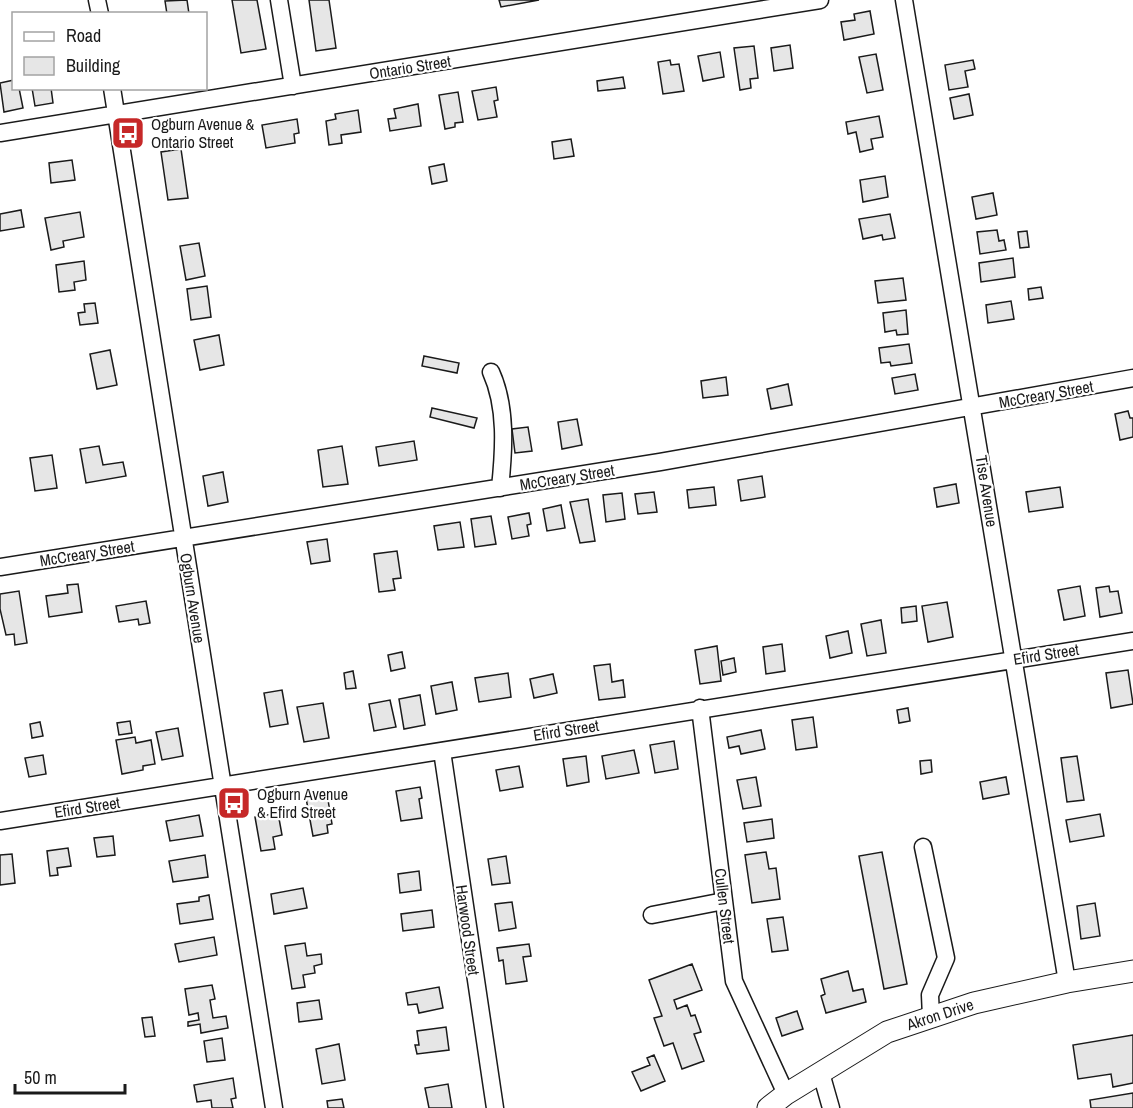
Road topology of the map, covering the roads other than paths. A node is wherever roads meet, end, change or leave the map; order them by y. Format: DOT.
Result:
graph roads {
  1 [pos="279,0"];
  2 [pos="820,0"];
  3 [pos="904,0"];
  4 [pos="293,86"];
  5 [pos="112,90"];
  6 [pos="116,114"];
  7 [pos="0,133"];
  8 [pos="491,372"];
  9 [pos="1133,378"];
  10 [pos="973,407"];
  11 [pos="500,488"];
  12 [pos="183,538"];
  13 [pos="0,567"];
  14 [pos="1133,640"];
  15 [pos="1015,659"];
  16 [pos="700,708"];
  17 [pos="442,751"];
  18 [pos="224,785"];
  19 [pos="0,821"];
  20 [pos="924,847"];
  21 [pos="724,901"];
  22 [pos="652,915"];
  23 [pos="1133,971"];
  24 [pos="1067,982"];
  25 [pos="931,1017"];
  26 [pos="821,1073"];
  27 [pos="786,1094"];
  28 [pos="274,1108"];
  29 [pos="495,1108"];
  30 [pos="768,1108"];
  31 [pos="831,1108"];
  1 -- 4 [label="street"];
  2 -- 4 [label="street, Ontario Street"];
  3 -- 10 [label="street, Tise Avenue"];
  4 -- 6 [label="street, Ontario Street"];
  5 -- 6 [label="street, Ogburn Avenue"];
  6 -- 7 [label="street, Ontario Street"];
  6 -- 12 [label="street, Ogburn Avenue"];
  8 -- 11 [label="street"];
  9 -- 10 [label="street, McCreary Street"];
  10 -- 11 [label="street, McCreary Street"];
  10 -- 15 [label="street, Tise Avenue"];
  11 -- 12 [label="street, McCreary Street"];
  12 -- 13 [label="street, McCreary Street"];
  12 -- 18 [label="street, Ogburn Avenue"];
  14 -- 15 [label="street, Efird Street"];
  15 -- 16 [label="street, Efird Street"];
  15 -- 24 [label="street, Tise Avenue"];
  16 -- 17 [label="street, Efird Street"];
  16 -- 21 [label="street, Cullen Street"];
  17 -- 18 [label="street, Efird Street"];
  17 -- 29 [label="street, Harwood Street"];
  18 -- 19 [label="street, Efird Street"];
  18 -- 28 [label="street, Ogburn Avenue"];
  20 -- 25 [label="street"];
  21 -- 22 [label="street"];
  21 -- 27 [label="street, Cullen Street"];
  23 -- 24 [label="main road, Akron Drive"];
  24 -- 25 [label="main road, Akron Drive"];
  25 -- 26 [label="main road, Akron Drive"];
  26 -- 27 [label="main road, Akron Drive"];
  26 -- 31 [label="street"];
  27 -- 30 [label="main road, Akron Drive"];
}
